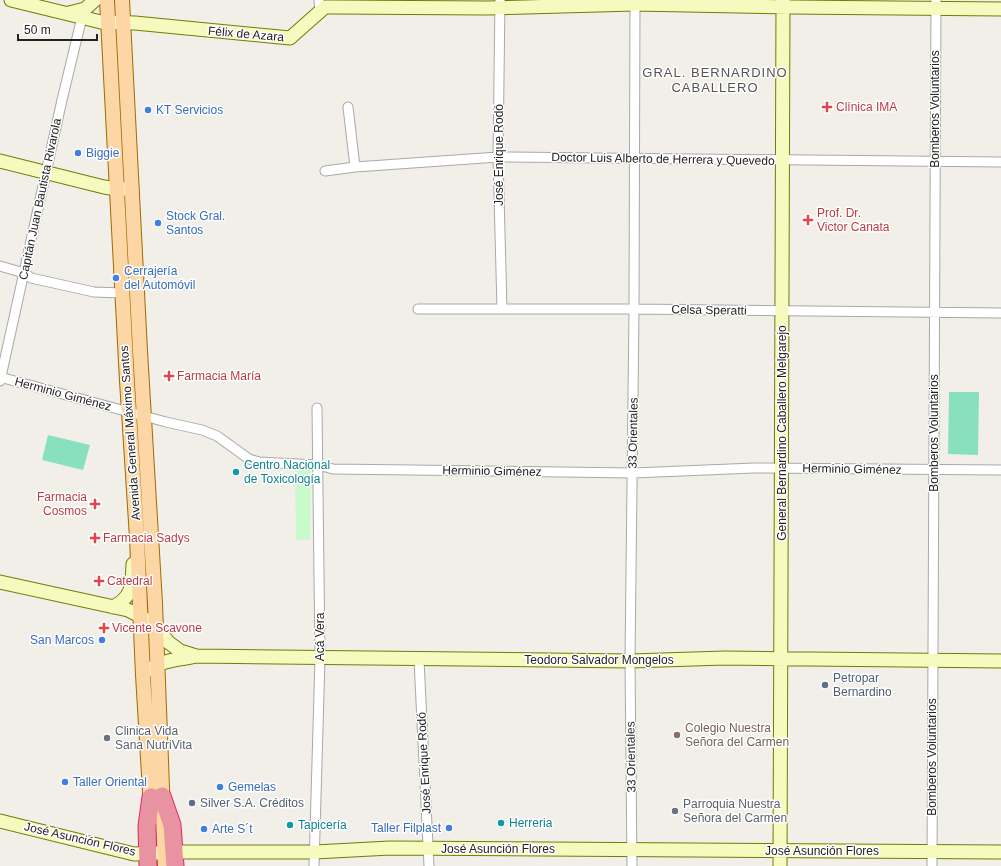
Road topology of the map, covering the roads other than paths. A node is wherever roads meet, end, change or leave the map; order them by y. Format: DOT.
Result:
graph roads {
  1 [pos="10,0"];
  2 [pos="95,0"];
  3 [pos="107,0"];
  4 [pos="122,0"];
  5 [pos="635,2"];
  6 [pos="783,3"];
  7 [pos="500,4"];
  8 [pos="936,4"];
  9 [pos="319,6"];
  10 [pos="1001,9"];
  11 [pos="67,14"];
  12 [pos="82,16"];
  13 [pos="109,23"];
  14 [pos="124,24"];
  15 [pos="348,107"];
  16 [pos="498,157"];
  17 [pos="635,158"];
  18 [pos="783,160"];
  19 [pos="0,161"];
  20 [pos="935,161"];
  21 [pos="1001,162"];
  22 [pos="355,167"];
  23 [pos="326,172"];
  24 [pos="46,173"];
  25 [pos="117,189"];
  26 [pos="132,189"];
  27 [pos="0,266"];
  28 [pos="24,272"];
  29 [pos="122,292"];
  30 [pos="418,309"];
  31 [pos="502,309"];
  32 [pos="634,309"];
  33 [pos="782,311"];
  34 [pos="934,312"];
  35 [pos="1001,313"];
  36 [pos="0,378"];
  37 [pos="316,408"];
  38 [pos="129,412"];
  39 [pos="144,416"];
  40 [pos="318,465"];
  41 [pos="782,468"];
  42 [pos="934,470"];
  43 [pos="1001,470"];
  44 [pos="633,473"];
  45 [pos="137,538"];
  46 [pos="0,582"];
  47 [pos="113,607"];
  48 [pos="140,616"];
  49 [pos="156,626"];
  50 [pos="197,656"];
  51 [pos="320,658"];
  52 [pos="781,659"];
  53 [pos="419,660"];
  54 [pos="933,660"];
  55 [pos="630,661"];
  56 [pos="1001,661"];
  57 [pos="157,664"];
  58 [pos="143,675"];
  59 [pos="156,796"];
  60 [pos="0,821"];
  61 [pos="428,849"];
  62 [pos="632,850"];
  63 [pos="780,851"];
  64 [pos="315,852"];
  65 [pos="932,852"];
  66 [pos="1001,852"];
  67 [pos="160,859"];
  68 [pos="314,866"];
  69 [pos="428,866"];
  70 [pos="632,866"];
  71 [pos="780,866"];
  72 [pos="932,866"];
  1 -- 11 [label="street, Félix de Azara"];
  2 -- 11 [label="street"];
  3 -- 13 [label="main road, Avenida General Máximo Santos"];
  4 -- 14 [label="main road, Avenida General Máximo Santos"];
  5 -- 6 [label="street, Félix de Azara"];
  5 -- 7 [label="street, Félix de Azara"];
  5 -- 17 [label="street, 33 Orientales"];
  6 -- 8 [label="street, Félix de Azara"];
  6 -- 18 [label="street, General Bernardino Caballero Melgarejo"];
  7 -- 9 [label="street, Félix de Azara"];
  7 -- 16 [label="street, José Enrique Rodó"];
  8 -- 10 [label="street, Félix de Azara"];
  8 -- 20 [label="street, Bomberos Voluntarios"];
  9 -- 14 [label="street, Félix de Azara"];
  11 -- 12 [label="street, Félix de Azara"];
  12 -- 13 [label="street, Félix de Azara"];
  12 -- 24 [label="street, Capitán Juan Bautista Rivarola"];
  13 -- 14 [label="street, Félix de Azara"];
  13 -- 25 [label="main road, Avenida General Máximo Santos"];
  14 -- 26 [label="main road, Avenida General Máximo Santos"];
  15 -- 22 [label="street"];
  16 -- 17 [label="street, Doctor Luis Alberto de Herrera y Quevedo"];
  16 -- 22 [label="street, Doctor Luis Alberto de Herrera y Quevedo"];
  16 -- 31 [label="street, José Enrique Rodó"];
  17 -- 18 [label="street, Doctor Luis Alberto de Herrera y Quevedo"];
  17 -- 32 [label="street, 33 Orientales"];
  18 -- 20 [label="street, Doctor Luis Alberto de Herrera y Quevedo"];
  18 -- 33 [label="street, General Bernardino Caballero Melgarejo"];
  19 -- 24 [label="street"];
  20 -- 21 [label="street, Doctor Luis Alberto de Herrera y Quevedo"];
  20 -- 34 [label="street, Bomberos Voluntarios"];
  22 -- 23 [label="street, Doctor Luis Alberto de Herrera y Quevedo"];
  24 -- 25 [label="street"];
  24 -- 28 [label="street, Capitán Juan Bautista Rivarola"];
  25 -- 26 [label="street"];
  25 -- 29 [label="main road, Avenida General Máximo Santos"];
  26 -- 39 [label="main road, Avenida General Máximo Santos"];
  27 -- 28 [label="street"];
  28 -- 29 [label="street"];
  28 -- 36 [label="street, Capitán Juan Bautista Rivarola"];
  29 -- 38 [label="main road, Avenida General Máximo Santos"];
  30 -- 31 [label="street, Celsa Speratti"];
  31 -- 32 [label="street, Celsa Speratti"];
  32 -- 33 [label="street, Celsa Speratti"];
  32 -- 44 [label="street, 33 Orientales"];
  33 -- 34 [label="street, Celsa Speratti"];
  33 -- 41 [label="street, General Bernardino Caballero Melgarejo"];
  34 -- 35 [label="street, Celsa Speratti"];
  34 -- 42 [label="street, Bomberos Voluntarios"];
  36 -- 38 [label="street, Herminio Giménez"];
  37 -- 40 [label="street, Acá Vera"];
  38 -- 39 [label="street, Herminio Giménez"];
  38 -- 45 [label="main road, Avenida General Máximo Santos"];
  39 -- 40 [label="street, Herminio Giménez"];
  39 -- 49 [label="main road, Avenida General Máximo Santos"];
  40 -- 44 [label="street, Herminio Giménez"];
  40 -- 51 [label="street, Acá Vera"];
  41 -- 42 [label="street, Herminio Giménez"];
  41 -- 44 [label="street, Herminio Giménez"];
  41 -- 52 [label="street, General Bernardino Caballero Melgarejo"];
  42 -- 43 [label="street, Herminio Giménez"];
  42 -- 54 [label="street, Bomberos Voluntarios"];
  44 -- 55 [label="street, 33 Orientales"];
  45 -- 47 [label="street"];
  45 -- 48 [label="main road, Avenida General Máximo Santos"];
  46 -- 47 [label="street, Teodoro Salvador Mongelos"];
  47 -- 48 [label="street, Teodoro Salvador Mongelos"];
  48 -- 49 [label="street, Teodoro Salvador Mongelos"];
  48 -- 58 [label="main road, Avenida General Máximo Santos"];
  49 -- 50 [label="street, Teodoro Salvador Mongelos"];
  49 -- 57 [label="main road, Avenida General Máximo Santos"];
  50 -- 51 [label="street, Teodoro Salvador Mongelos"];
  50 -- 57 [label="street, Teodoro Salvador Mongelos"];
  51 -- 53 [label="street, Teodoro Salvador Mongelos"];
  51 -- 64 [label="street, Acá Vera"];
  52 -- 54 [label="street, Teodoro Salvador Mongelos"];
  52 -- 55 [label="street, Teodoro Salvador Mongelos"];
  52 -- 63 [label="street, General Bernardino Caballero Melgarejo"];
  53 -- 55 [label="street, Teodoro Salvador Mongelos"];
  53 -- 61 [label="street, José Enrique Rodó"];
  54 -- 56 [label="street, Teodoro Salvador Mongelos"];
  54 -- 65 [label="street, Bomberos Voluntarios"];
  55 -- 62 [label="street, 33 Orientales"];
  57 -- 58 [label="street, Teodoro Salvador Mongelos"];
  57 -- 59 [label="main road, Avenida General Máximo Santos"];
  58 -- 59 [label="main road, Avenida General Máximo Santos"];
  59 -- 67 [label="highway"];
  59 -- 67 [label="highway"];
  60 -- 67 [label="street, José Asunción Flores"];
  61 -- 62 [label="street, José Asunción Flores"];
  61 -- 64 [label="street, José Asunción Flores"];
  61 -- 69 [label="street, José Enrique Rodó"];
  62 -- 63 [label="street, José Asunción Flores"];
  62 -- 70 [label="street, 33 Orientales"];
  63 -- 65 [label="street, José Asunción Flores"];
  63 -- 71 [label="street, General Bernardino Caballero Melgarejo"];
  64 -- 67 [label="street, José Asunción Flores"];
  64 -- 68 [label="street, Acá Vera"];
  65 -- 66 [label="street, José Asunción Flores"];
  65 -- 72 [label="street, Bomberos Voluntarios"];
}
